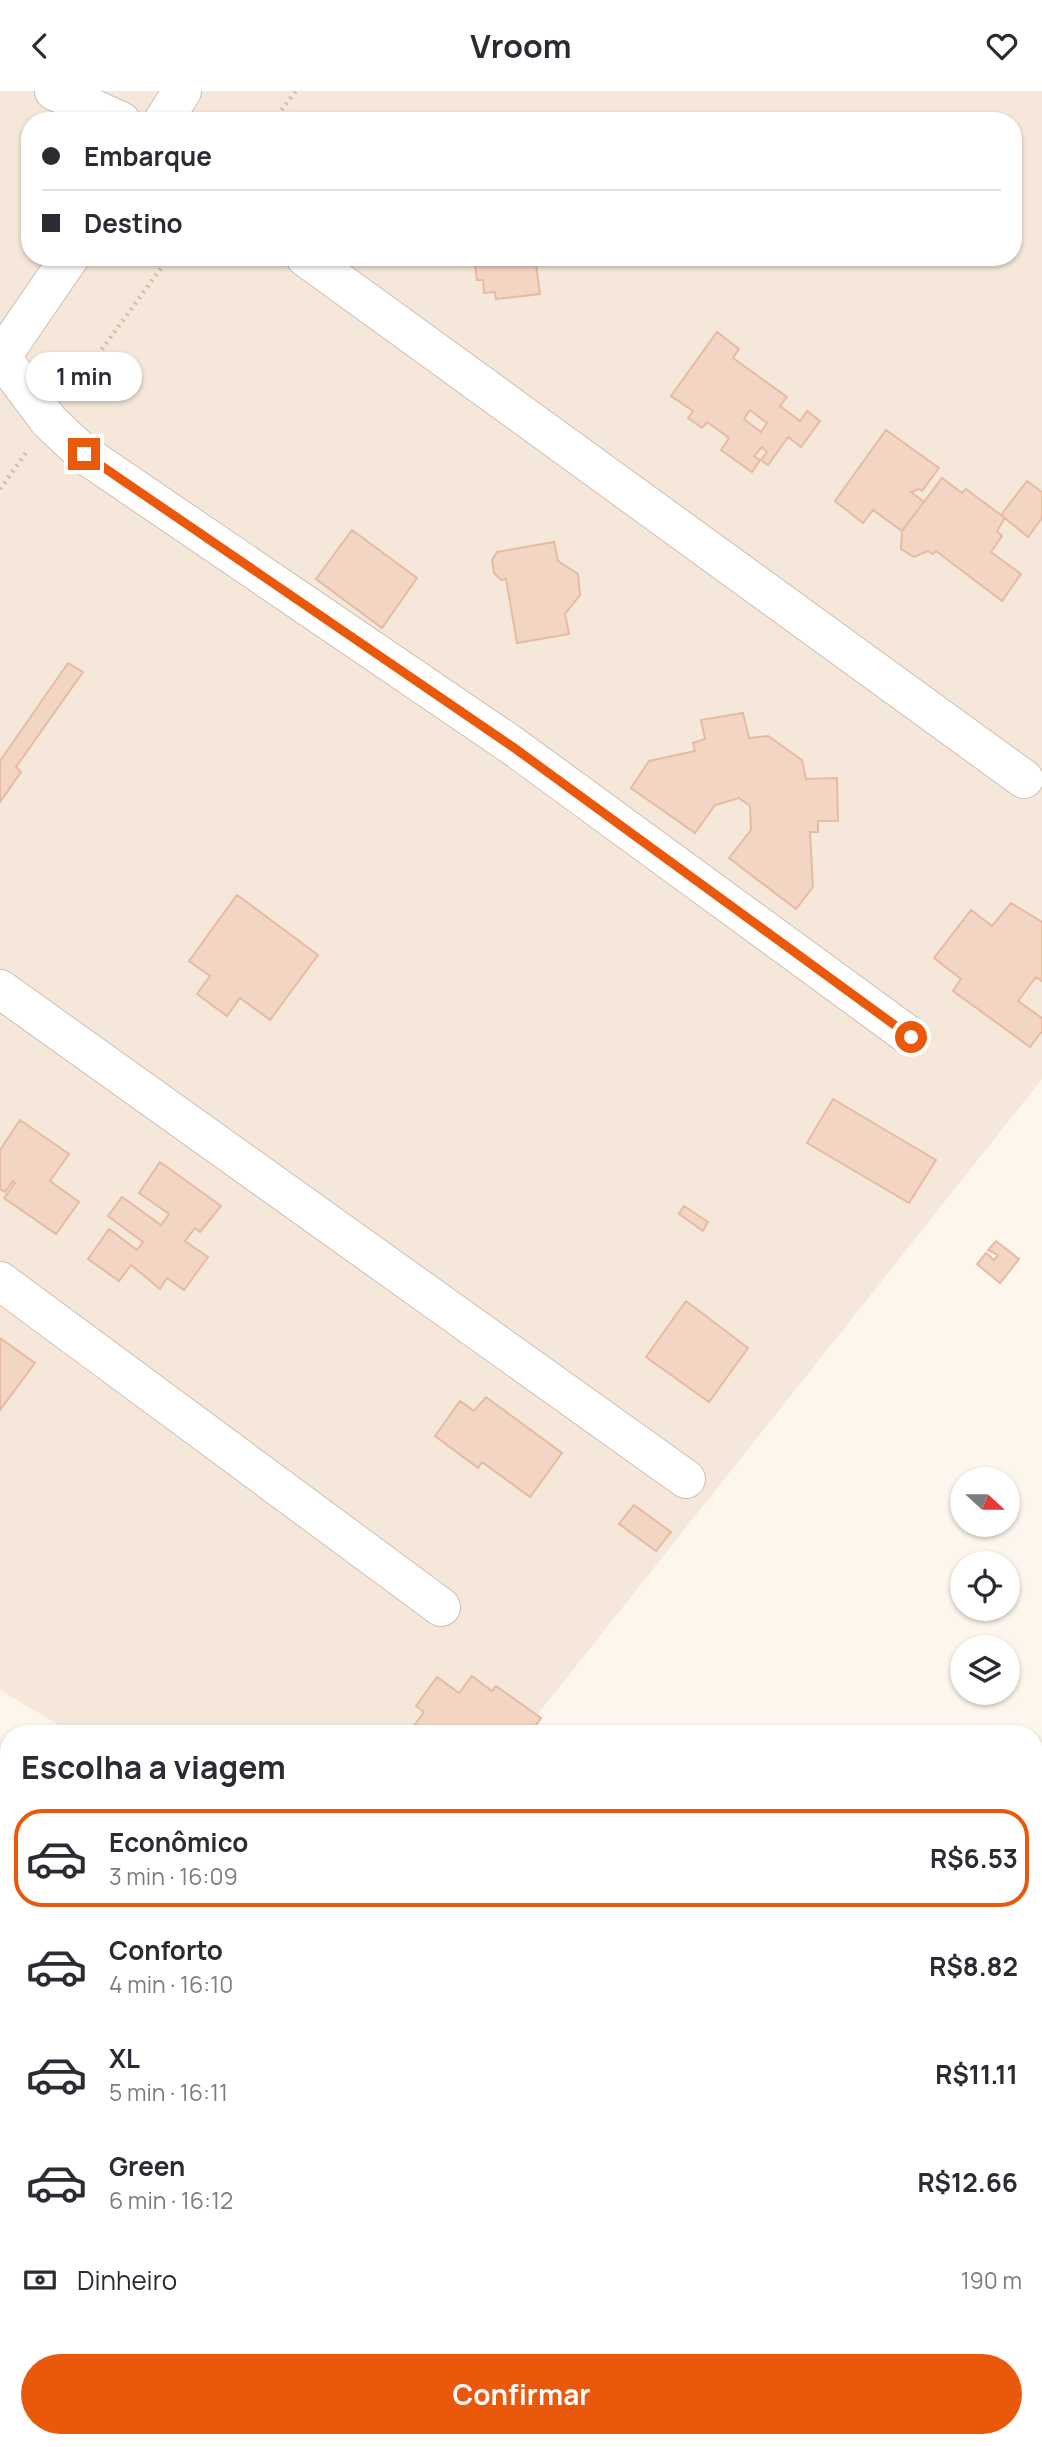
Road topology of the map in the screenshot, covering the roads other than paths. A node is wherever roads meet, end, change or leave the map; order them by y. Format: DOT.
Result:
graph roads {
  1 [pos="54,91"];
  2 [pos="182,91"];
  3 [pos="101,112"];
  4 [pos="169,112"];
  5 [pos="63,266"];
  6 [pos="317,266"];
  7 [pos="1,358"];
  8 [pos="1024,779"];
  9 [pos="0,989"];
  10 [pos="911,1037"];
  11 [pos="0,1281"];
  12 [pos="686,1479"];
  13 [pos="441,1607"];
  1 -- 3 [label="street"];
  2 -- 4 [label="street"];
  5 -- 7 [label="street"];
  6 -- 8 [label="street"];
  7 -- 10 [label="street"];
  9 -- 12 [label="street"];
  11 -- 13 [label="street"];
}
